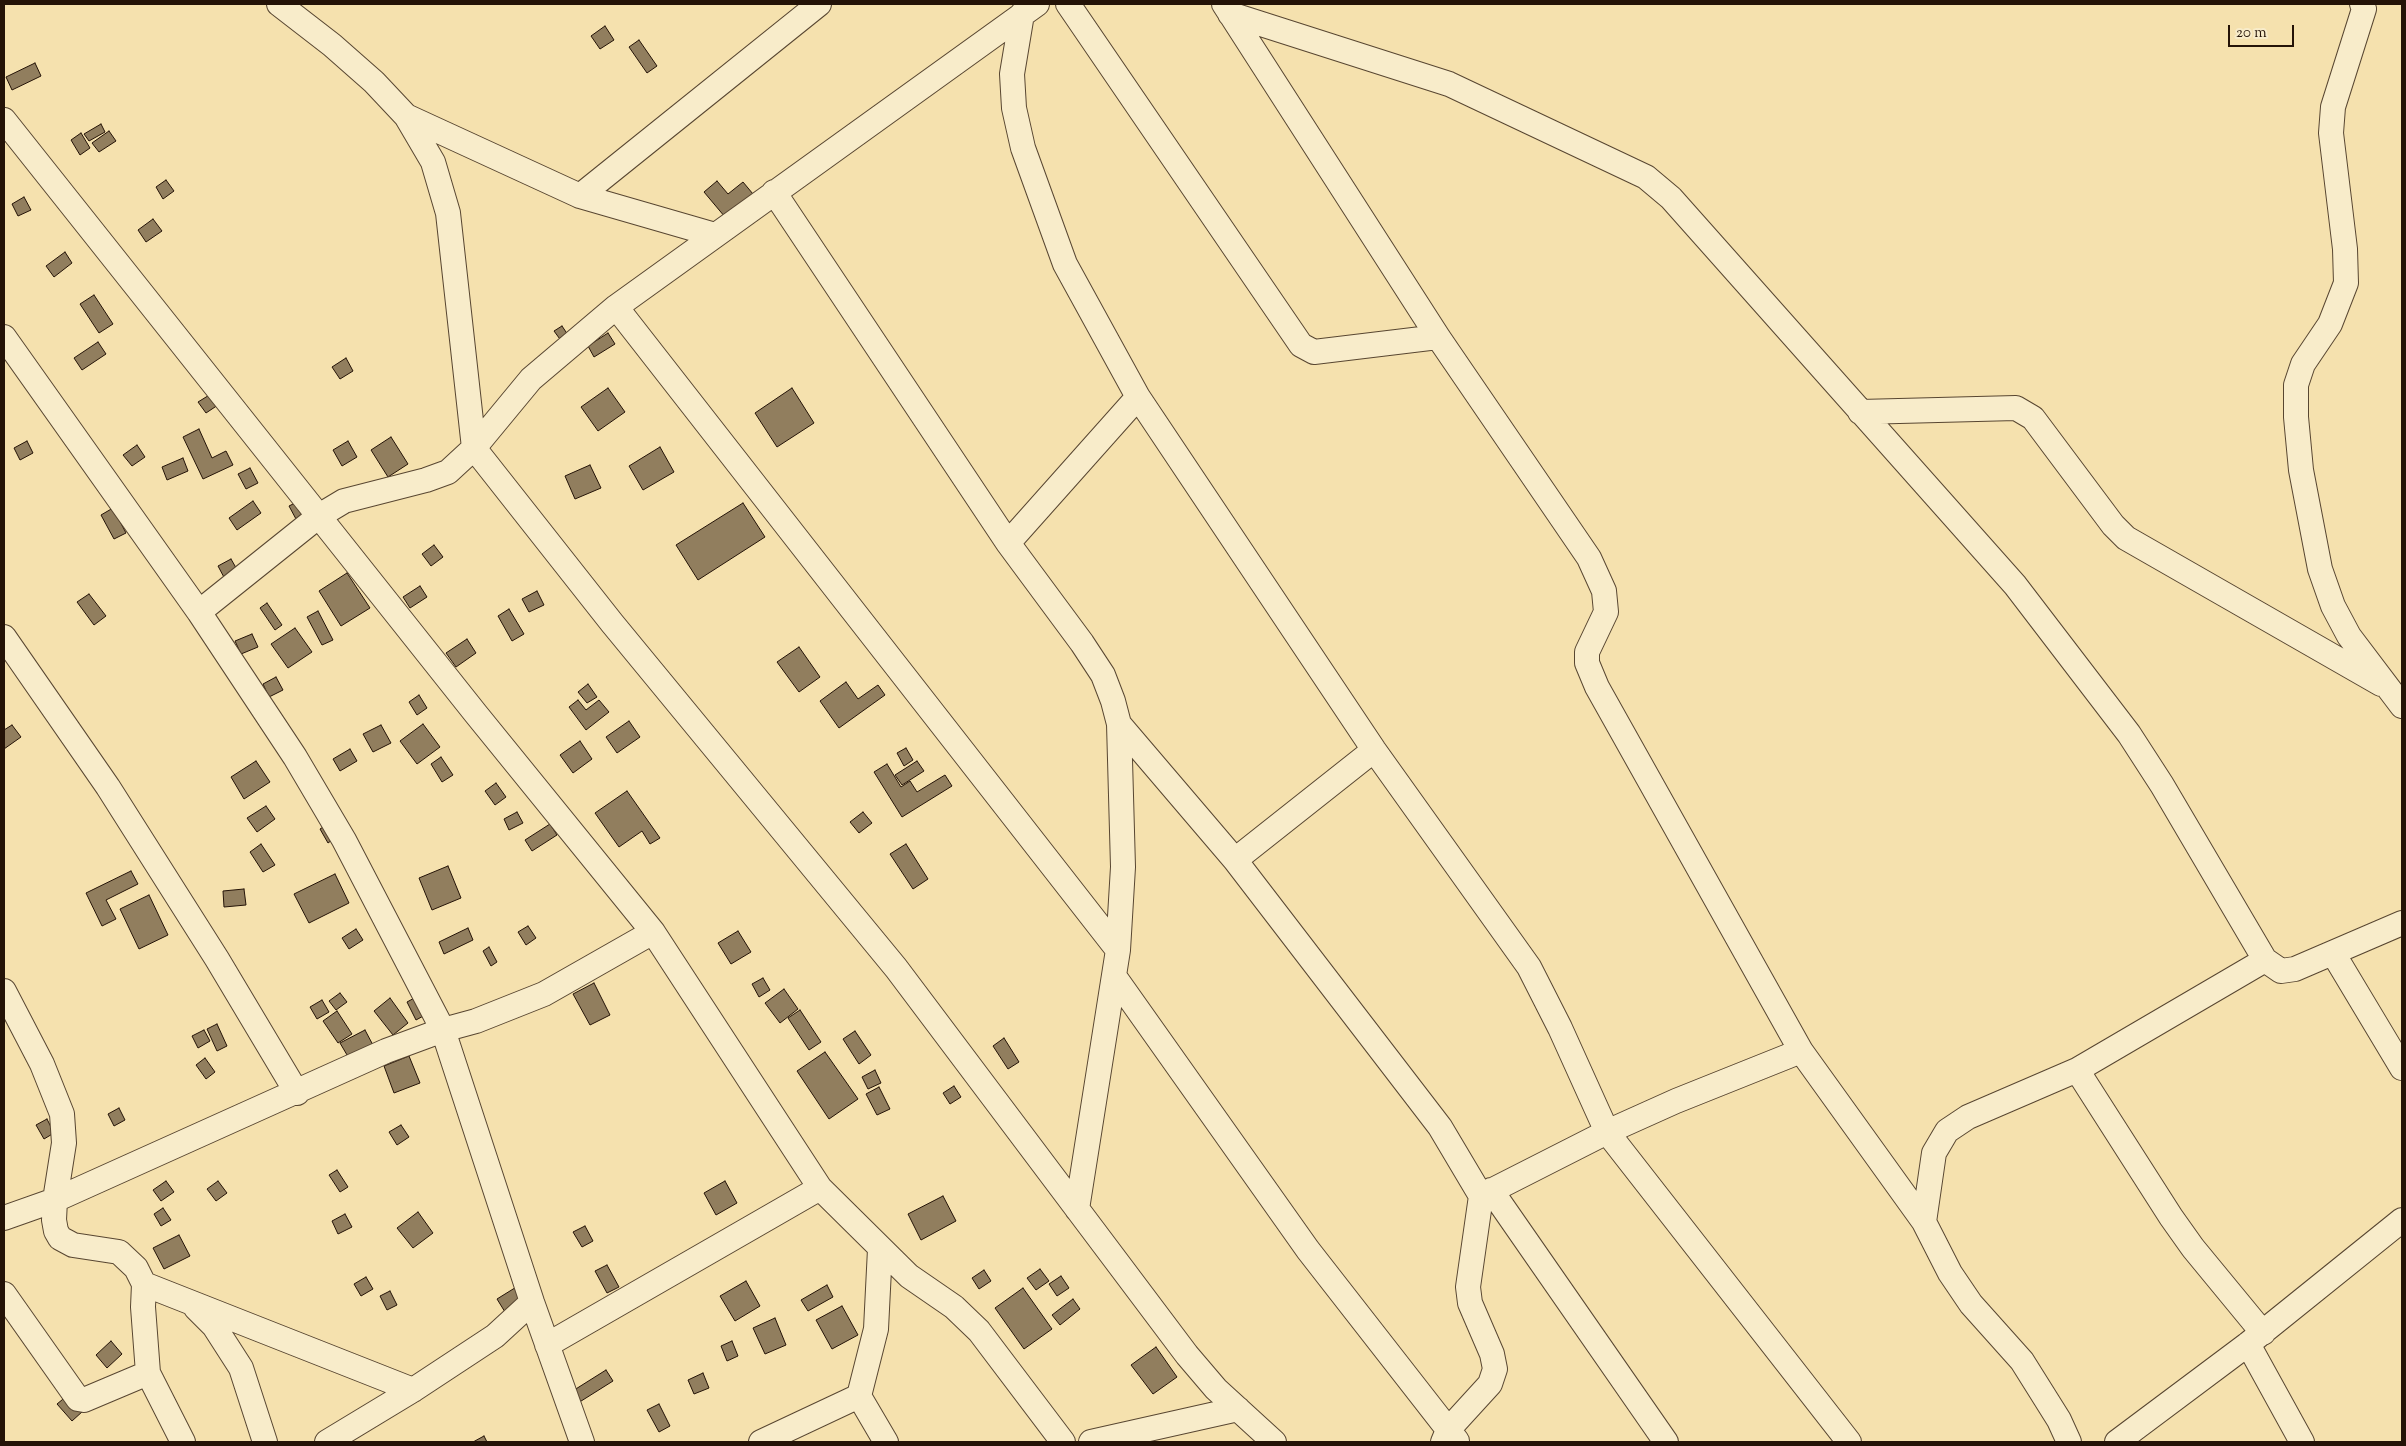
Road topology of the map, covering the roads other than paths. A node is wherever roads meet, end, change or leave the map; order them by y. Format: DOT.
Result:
graph roads {
  1 [pos="279,4"];
  2 [pos="819,4"];
  3 [pos="1068,4"];
  4 [pos="2364,6"];
  5 [pos="1029,9"];
  6 [pos="1227,9"];
  7 [pos="406,116"];
  8 [pos="4,120"];
  9 [pos="774,192"];
  10 [pos="580,196"];
  11 [pos="715,235"];
  12 [pos="616,307"];
  13 [pos="4,337"];
  14 [pos="1438,337"];
  15 [pos="1138,398"];
  16 [pos="1860,412"];
  17 [pos="474,448"];
  18 [pos="319,516"];
  19 [pos="1008,543"];
  20 [pos="199,612"];
  21 [pos="6,643"];
  22 [pos="2396,697"];
  23 [pos="1120,724"];
  24 [pos="1374,750"];
  25 [pos="1234,860"];
  26 [pos="2402,923"];
  27 [pos="653,932"];
  28 [pos="1118,950"];
  29 [pos="2333,953"];
  30 [pos="2265,960"];
  31 [pos="1114,976"];
  32 [pos="4,991"];
  33 [pos="442,1030"];
  34 [pos="1801,1051"];
  35 [pos="2402,1068"];
  36 [pos="2077,1070"];
  37 [pos="297,1093"];
  38 [pos="1607,1132"];
  39 [pos="820,1188"];
  40 [pos="1486,1193"];
  41 [pos="55,1200"];
  42 [pos="1077,1208"];
  43 [pos="4,1218"];
  44 [pos="2402,1220"];
  45 [pos="1924,1222"];
  46 [pos="880,1249"];
  47 [pos="144,1284"];
  48 [pos="4,1294"];
  49 [pos="532,1302"];
  50 [pos="191,1303"];
  51 [pos="2256,1339"];
  52 [pos="547,1345"];
  53 [pos="148,1373"];
  54 [pos="413,1390"];
  55 [pos="859,1396"];
  56 [pos="1238,1409"];
  57 [pos="342,1438"];
  58 [pos="1449,1438"];
  59 [pos="183,1442"];
  60 [pos="266,1442"];
  61 [pos="582,1442"];
  62 [pos="761,1442"];
  63 [pos="886,1442"];
  64 [pos="1063,1442"];
  65 [pos="1091,1442"];
  66 [pos="1274,1442"];
  67 [pos="1666,1442"];
  68 [pos="1849,1442"];
  69 [pos="2069,1442"];
  70 [pos="2117,1442"];
  71 [pos="2302,1442"];
  1 -- 7 [label="street"];
  2 -- 10 [label="street"];
  3 -- 14 [label="street"];
  4 -- 22 [label="street"];
  5 -- 9 [label="street"];
  5 -- 15 [label="street"];
  6 -- 14 [label="street"];
  6 -- 16 [label="street"];
  7 -- 10 [label="street"];
  7 -- 17 [label="street"];
  8 -- 18 [label="street"];
  9 -- 11 [label="street"];
  9 -- 19 [label="street"];
  10 -- 11 [label="street"];
  11 -- 12 [label="street"];
  12 -- 17 [label="street"];
  12 -- 28 [label="street"];
  13 -- 20 [label="street"];
  14 -- 34 [label="street"];
  15 -- 19 [label="street"];
  15 -- 24 [label="street"];
  16 -- 22 [label="street"];
  16 -- 30 [label="street"];
  17 -- 18 [label="street"];
  17 -- 42 [label="street"];
  18 -- 20 [label="street"];
  18 -- 27 [label="street"];
  19 -- 23 [label="street"];
  20 -- 33 [label="street"];
  21 -- 37 [label="street"];
  23 -- 25 [label="street"];
  23 -- 28 [label="street"];
  24 -- 25 [label="street"];
  24 -- 38 [label="street"];
  25 -- 40 [label="street"];
  26 -- 29 [label="street"];
  27 -- 33 [label="street"];
  27 -- 39 [label="street"];
  28 -- 31 [label="street"];
  29 -- 30 [label="street"];
  29 -- 35 [label="street"];
  30 -- 36 [label="street"];
  31 -- 42 [label="street"];
  31 -- 58 [label="street"];
  32 -- 41 [label="street"];
  33 -- 37 [label="street"];
  33 -- 49 [label="street"];
  34 -- 38 [label="street"];
  34 -- 45 [label="street"];
  36 -- 45 [label="street"];
  36 -- 51 [label="street"];
  37 -- 41 [label="street"];
  38 -- 40 [label="street"];
  38 -- 68 [label="street"];
  39 -- 46 [label="street"];
  39 -- 52 [label="street"];
  40 -- 58 [label="street"];
  40 -- 67 [label="street"];
  41 -- 43 [label="street"];
  41 -- 47 [label="street"];
  42 -- 56 [label="street"];
  44 -- 51 [label="street"];
  45 -- 69 [label="street"];
  46 -- 55 [label="street"];
  46 -- 64 [label="street"];
  47 -- 50 [label="street"];
  47 -- 53 [label="street"];
  48 -- 53 [label="street"];
  49 -- 52 [label="street"];
  49 -- 54 [label="street"];
  50 -- 54 [label="street"];
  50 -- 60 [label="street"];
  51 -- 70 [label="street"];
  51 -- 71 [label="street"];
  52 -- 61 [label="street"];
  53 -- 59 [label="street"];
  54 -- 57 [label="street"];
  55 -- 62 [label="street"];
  55 -- 63 [label="street"];
  56 -- 65 [label="street"];
  56 -- 66 [label="street"];
}
